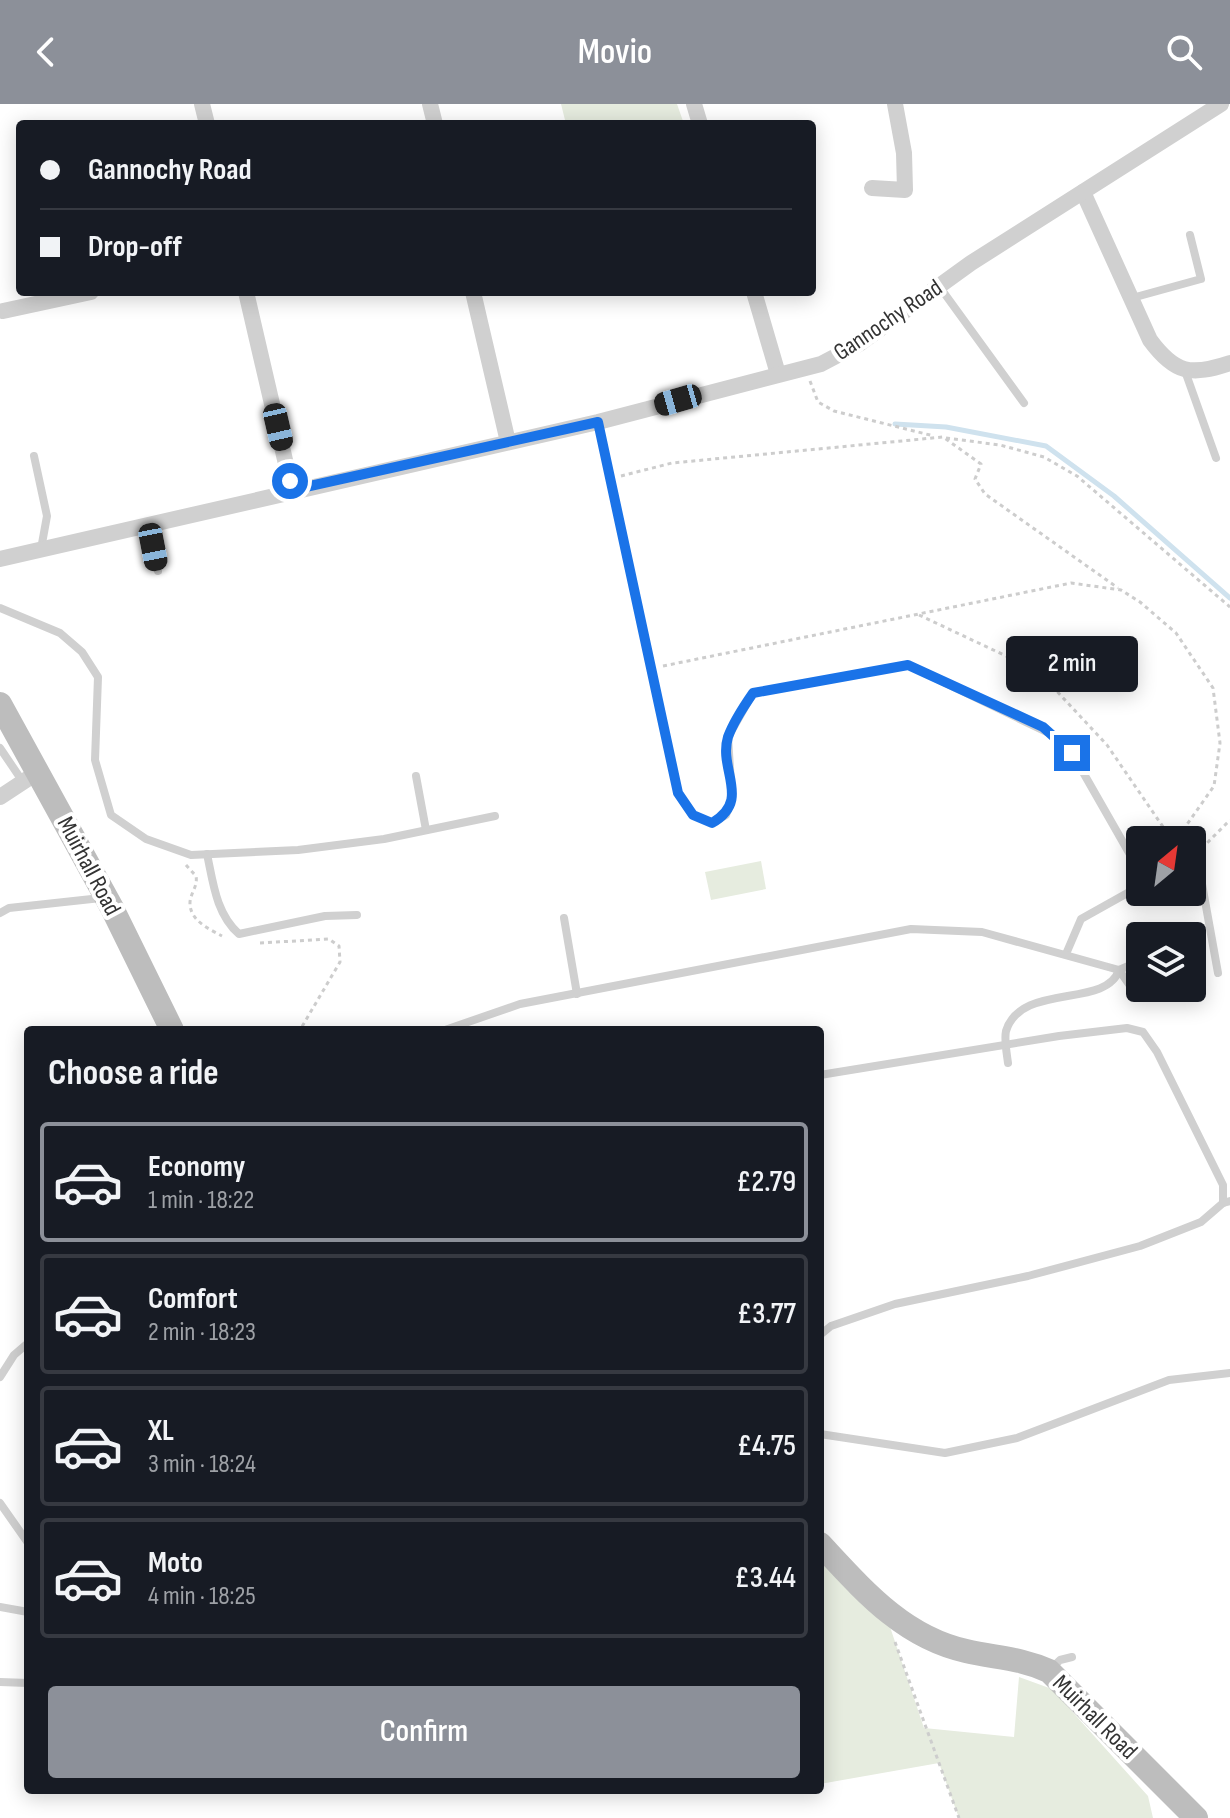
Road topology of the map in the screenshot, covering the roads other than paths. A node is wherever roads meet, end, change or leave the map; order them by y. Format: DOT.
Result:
graph roads {
  1 [pos="895,104"];
  2 [pos="1221,104"];
  3 [pos="872,188"];
  4 [pos="1083,192"];
  5 [pos="1190,235"];
  6 [pos="939,286"];
  7 [pos="72,296"];
  8 [pos="247,296"];
  9 [pos="474,296"];
  10 [pos="755,296"];
  11 [pos="1131,298"];
  12 [pos="3,311"];
  13 [pos="1230,363"];
  14 [pos="1185,371"];
  15 [pos="778,374"];
  16 [pos="1024,403"];
  17 [pos="598,422"];
  18 [pos="508,442"];
  19 [pos="34,456"];
  20 [pos="1216,458"];
  21 [pos="292,490"];
  22 [pos="148,524"];
  23 [pos="41,549"];
  24 [pos="0,559"];
  25 [pos="158,571"];
  26 [pos="0,608"];
  27 [pos="0,704"];
  28 [pos="7,736"];
  29 [pos="416,776"];
  30 [pos="30,777"];
  31 [pos="0,797"];
  32 [pos="495,816"];
  33 [pos="426,830"];
  34 [pos="1126,848"];
  35 [pos="207,854"];
  36 [pos="1126,894"];
  37 [pos="106,897"];
  38 [pos="1206,906"];
  39 [pos="0,913"];
  40 [pos="357,915"];
  41 [pos="564,918"];
  42 [pos="1066,954"];
  43 [pos="1126,967"];
  44 [pos="1119,970"];
  45 [pos="1218,973"];
  46 [pos="1126,980"];
  47 [pos="577,994"];
  48 [pos="170,1026"];
  49 [pos="457,1026"];
  50 [pos="1007,1043"];
  51 [pos="1008,1063"];
  52 [pos="824,1074"];
  53 [pos="1227,1202"];
  54 [pos="824,1332"];
  55 [pos="24,1346"];
  56 [pos="1230,1373"];
  57 [pos="0,1377"];
  58 [pos="824,1435"];
  59 [pos="0,1503"];
  60 [pos="24,1537"];
  61 [pos="824,1548"];
  62 [pos="0,1607"];
  63 [pos="24,1611"];
  64 [pos="1072,1657"];
  65 [pos="1049,1671"];
  66 [pos="0,1682"];
  67 [pos="24,1683"];
  68 [pos="1196,1818"];
  1 -- 3 [label="street"];
  2 -- 4 [label="street, Gannochy Road"];
  4 -- 6 [label="street, Gannochy Road"];
  4 -- 11 [label="street"];
  5 -- 11 [label="lane"];
  6 -- 15 [label="street, Gannochy Road"];
  6 -- 16 [label="lane"];
  7 -- 12 [label="street"];
  8 -- 21 [label="street"];
  9 -- 18 [label="street"];
  10 -- 15 [label="street"];
  11 -- 14 [label="street"];
  13 -- 14 [label="street"];
  14 -- 20 [label="lane"];
  15 -- 17 [label="street, Gannochy Road"];
  17 -- 18 [label="street, Gannochy Road"];
  17 -- 34 [label="lane"];
  18 -- 21 [label="street, Gannochy Road"];
  19 -- 23 [label="lane"];
  21 -- 22 [label="street, Gannochy Road"];
  22 -- 23 [label="street, Gannochy Road"];
  22 -- 25 [label="lane"];
  23 -- 24 [label="street, Gannochy Road"];
  26 -- 35 [label="lane"];
  27 -- 28 [label="street, Muirhall Road"];
  28 -- 30 [label="street, Muirhall Road"];
  29 -- 33 [label="lane"];
  30 -- 31 [label="street"];
  30 -- 37 [label="street, Muirhall Road"];
  32 -- 33 [label="lane"];
  33 -- 35 [label="lane"];
  35 -- 40 [label="lane"];
  36 -- 42 [label="lane"];
  37 -- 39 [label="lane"];
  37 -- 48 [label="street, Muirhall Road"];
  38 -- 45 [label="lane"];
  41 -- 47 [label="lane"];
  42 -- 44 [label="lane"];
  42 -- 47 [label="lane"];
  43 -- 44 [label="lane"];
  44 -- 46 [label="lane"];
  44 -- 50 [label="lane"];
  47 -- 49 [label="lane"];
  50 -- 51 [label="lane"];
  50 -- 52 [label="lane"];
  50 -- 53 [label="lane"];
  53 -- 54 [label="lane"];
  55 -- 57 [label="lane"];
  56 -- 58 [label="lane"];
  59 -- 60 [label="lane"];
  61 -- 65 [label="street, Muirhall Road"];
  62 -- 63 [label="lane"];
  64 -- 65 [label="lane"];
  65 -- 68 [label="street, Muirhall Road"];
  66 -- 67 [label="lane"];
}
